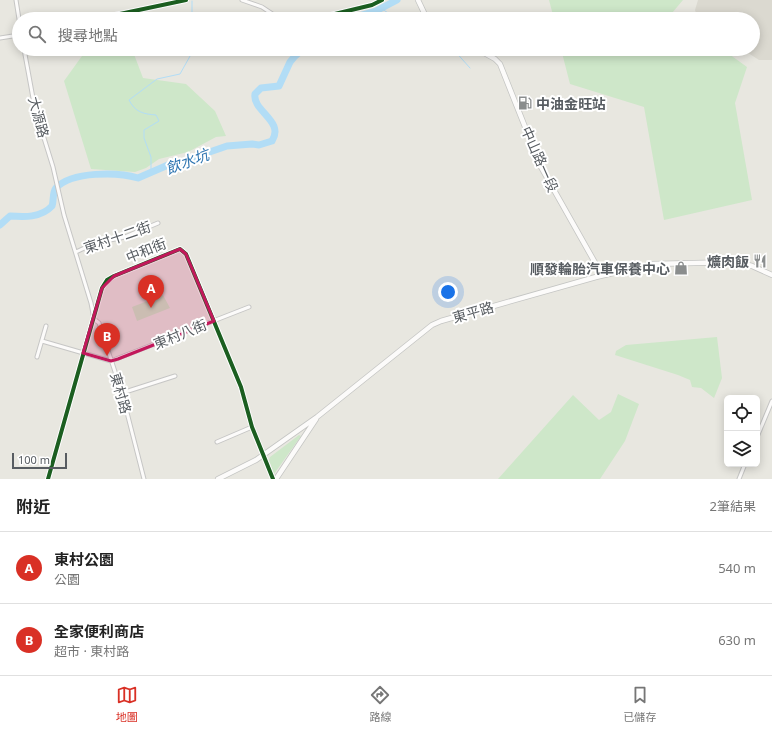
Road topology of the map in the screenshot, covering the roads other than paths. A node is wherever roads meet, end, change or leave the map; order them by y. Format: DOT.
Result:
graph roads {
  1 [pos="16,0"];
  2 [pos="186,0"];
  3 [pos="242,0"];
  4 [pos="382,0"];
  5 [pos="418,0"];
  6 [pos="18,12"];
  7 [pos="129,12"];
  8 [pos="270,12"];
  9 [pos="341,12"];
  10 [pos="424,12"];
  11 [pos="12,35"];
  12 [pos="0,38"];
  13 [pos="25,56"];
  14 [pos="490,56"];
  15 [pos="59,195"];
  16 [pos="158,223"];
  17 [pos="76,252"];
  18 [pos="602,275"];
  19 [pos="772,275"];
  20 [pos="249,307"];
  21 [pos="94,319"];
  22 [pos="214,321"];
  23 [pos="46,326"];
  24 [pos="42,341"];
  25 [pos="83,353"];
  26 [pos="37,357"];
  27 [pos="111,361"];
  28 [pos="175,376"];
  29 [pos="122,393"];
  30 [pos="772,401"];
  31 [pos="317,417"];
  32 [pos="252,427"];
  33 [pos="760,431"];
  34 [pos="217,442"];
  35 [pos="264,455"];
  36 [pos="744,467"];
  37 [pos="48,479"];
  38 [pos="144,479"];
  39 [pos="218,479"];
  40 [pos="273,479"];
  41 [pos="276,479"];
  42 [pos="739,479"];
  1 -- 6 [label="street"];
  2 -- 7 [label="street"];
  3 -- 8 [label="street"];
  4 -- 9 [label="street"];
  5 -- 10 [label="main road"];
  11 -- 12 [label="street"];
  13 -- 15 [label="street, 大源路"];
  14 -- 18 [label="main road, 中山路一段"];
  15 -- 17 [label="street, 東村路"];
  16 -- 17 [label="street, 東村十二街"];
  17 -- 21 [label="street, 東村路"];
  18 -- 19 [label="main road, 東平路"];
  18 -- 31 [label="main road, 東平路"];
  20 -- 22 [label="street, 東村八街"];
  21 -- 22 [label="street, 中和街"];
  21 -- 25 [label="street, 中和街"];
  21 -- 27 [label="street, 東村路"];
  22 -- 27 [label="street, 東村八街"];
  22 -- 32 [label="street, 中和街"];
  23 -- 24 [label="street"];
  24 -- 25 [label="street"];
  24 -- 26 [label="street"];
  25 -- 27 [label="street"];
  25 -- 37 [label="street, 中和街"];
  27 -- 29 [label="street, 東村路"];
  28 -- 29 [label="street"];
  29 -- 38 [label="street, 東村路"];
  30 -- 33 [label="street"];
  31 -- 35 [label="main road, 東平路"];
  31 -- 41 [label="main road"];
  32 -- 34 [label="street"];
  32 -- 35 [label="street, 中和街"];
  35 -- 39 [label="main road, 東平路"];
  35 -- 40 [label="street, 中和街"];
  36 -- 42 [label="street"];
}
